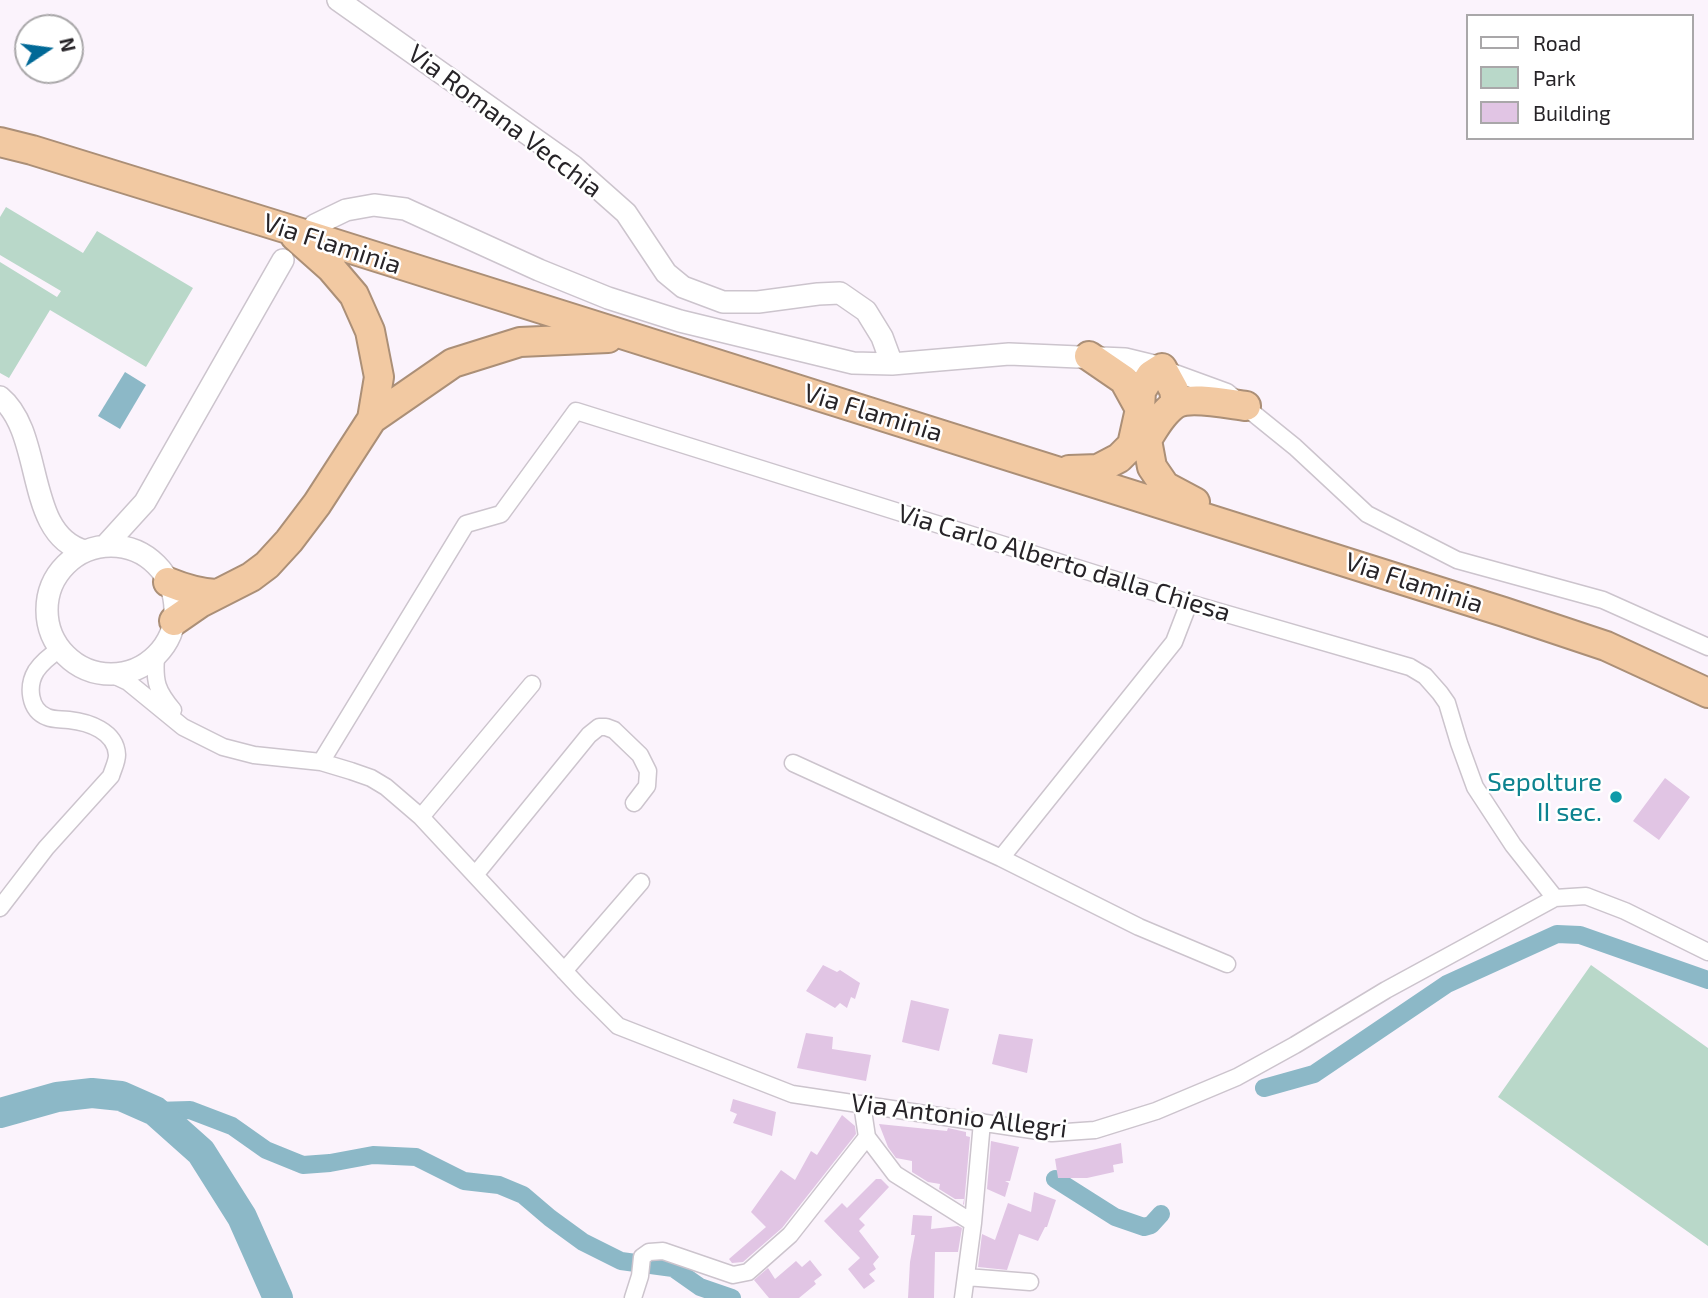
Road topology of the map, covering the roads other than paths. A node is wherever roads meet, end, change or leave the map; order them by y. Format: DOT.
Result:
graph roads {
  1 [pos="338,0"];
  2 [pos="0,140"];
  3 [pos="302,227"];
  4 [pos="283,260"];
  5 [pos="628,337"];
  6 [pos="1089,356"];
  7 [pos="892,364"];
  8 [pos="1162,368"];
  9 [pos="3,399"];
  10 [pos="1176,403"];
  11 [pos="1246,406"];
  12 [pos="1140,410"];
  13 [pos="372,419"];
  14 [pos="1056,470"];
  15 [pos="145,502"];
  16 [pos="1226,524"];
  17 [pos="56,531"];
  18 [pos="95,549"];
  19 [pos="148,558"];
  20 [pos="56,577"];
  21 [pos="169,582"];
  22 [pos="216,594"];
  23 [pos="1189,603"];
  24 [pos="174,621"];
  25 [pos="1708,647"];
  26 [pos="60,649"];
  27 [pos="156,656"];
  28 [pos="111,674"];
  29 [pos="532,684"];
  30 [pos="1708,693"];
  31 [pos="223,747"];
  32 [pos="321,762"];
  33 [pos="793,763"];
  34 [pos="634,803"];
  35 [pos="421,817"];
  36 [pos="1001,858"];
  37 [pos="475,875"];
  38 [pos="641,882"];
  39 [pos="1555,898"];
  40 [pos="0,908"];
  41 [pos="1708,952"];
  42 [pos="1227,964"];
  43 [pos="564,971"];
  44 [pos="862,1104"];
  45 [pos="982,1122"];
  46 [pos="867,1137"];
  47 [pos="973,1223"];
  48 [pos="965,1277"];
  49 [pos="1030,1282"];
  50 [pos="633,1298"];
  51 [pos="962,1298"];
  1 -- 7 [label="main road, Via Romana Vecchia"];
  2 -- 3 [label="highway, Via Flaminia"];
  3 -- 5 [label="highway, Via Flaminia"];
  3 -- 7 [label="main road"];
  3 -- 13 [label="highway"];
  4 -- 15 [label="main road"];
  5 -- 13 [label="highway"];
  5 -- 14 [label="highway, Via Flaminia"];
  6 -- 7 [label="main road"];
  6 -- 8 [label="main road"];
  6 -- 12 [label="highway"];
  8 -- 10 [label="highway"];
  8 -- 11 [label="street"];
  8 -- 12 [label="highway"];
  9 -- 17 [label="main road"];
  10 -- 11 [label="highway"];
  10 -- 16 [label="highway"];
  11 -- 25 [label="street"];
  12 -- 14 [label="highway"];
  13 -- 22 [label="highway"];
  14 -- 16 [label="highway, Via Flaminia"];
  15 -- 18 [label="main road"];
  15 -- 19 [label="main road"];
  16 -- 30 [label="highway, Via Flaminia"];
  17 -- 18 [label="main road"];
  17 -- 20 [label="main road"];
  18 -- 19 [label="main road"];
  18 -- 20 [label="main road"];
  19 -- 21 [label="main road"];
  20 -- 26 [label="main road"];
  21 -- 22 [label="highway"];
  21 -- 24 [label="main road"];
  22 -- 24 [label="highway"];
  23 -- 32 [label="street, Via Carlo Alberto dalla Chiesa"];
  23 -- 36 [label="street"];
  23 -- 39 [label="street, Via Carlo Alberto dalla Chiesa"];
  24 -- 27 [label="main road"];
  26 -- 28 [label="main road"];
  26 -- 40 [label="street"];
  27 -- 28 [label="main road"];
  27 -- 31 [label="street"];
  28 -- 31 [label="street"];
  29 -- 35 [label="street"];
  31 -- 32 [label="street, Via Antonio Allegri"];
  32 -- 35 [label="street, Via Antonio Allegri"];
  33 -- 36 [label="street"];
  34 -- 37 [label="street"];
  35 -- 37 [label="street, Via Antonio Allegri"];
  36 -- 42 [label="street"];
  37 -- 43 [label="street, Via Antonio Allegri"];
  38 -- 43 [label="street"];
  39 -- 41 [label="street, Via Antonio Allegri"];
  39 -- 45 [label="street, Via Antonio Allegri"];
  43 -- 44 [label="street, Via Antonio Allegri"];
  44 -- 45 [label="street, Via Antonio Allegri"];
  44 -- 46 [label="street"];
  45 -- 47 [label="street"];
  46 -- 47 [label="street"];
  46 -- 50 [label="street"];
  47 -- 48 [label="street"];
  48 -- 49 [label="street"];
  48 -- 51 [label="street"];
}
